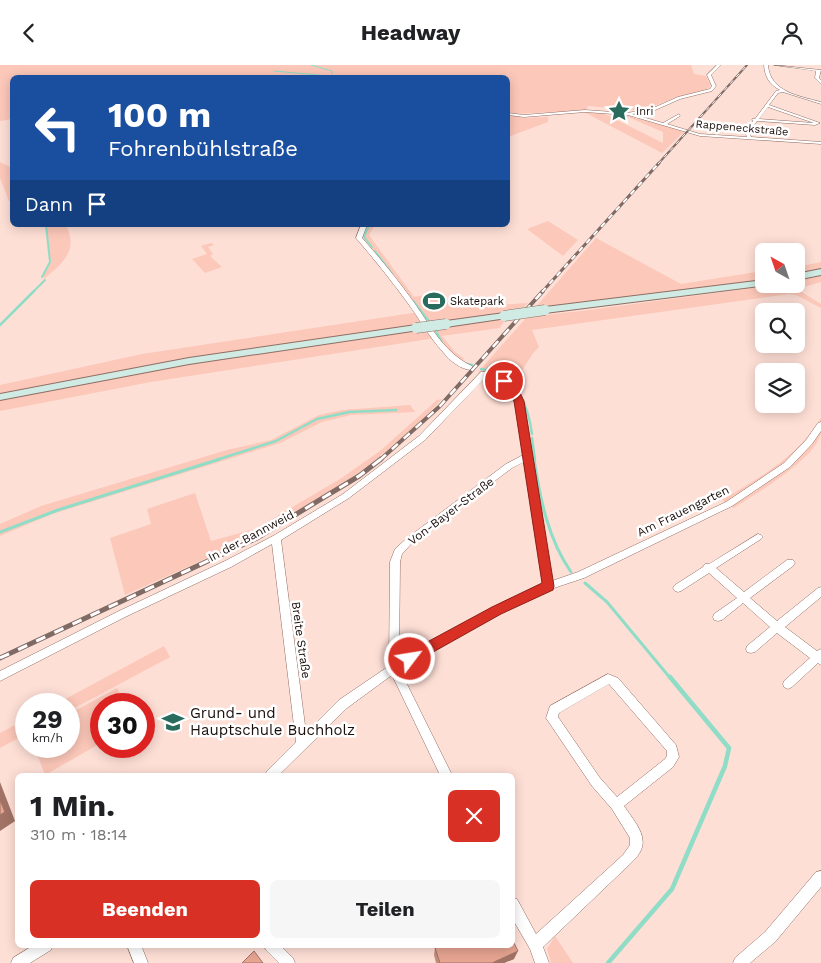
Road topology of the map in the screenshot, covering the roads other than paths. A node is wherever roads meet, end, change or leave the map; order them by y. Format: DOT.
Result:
graph roads {
  1 [pos="719,65"];
  2 [pos="766,65"];
  3 [pos="776,65"];
  4 [pos="819,71"];
  5 [pos="821,83"];
  6 [pos="784,91"];
  7 [pos="821,103"];
  8 [pos="766,105"];
  9 [pos="510,114"];
  10 [pos="628,114"];
  11 [pos="679,115"];
  12 [pos="754,120"];
  13 [pos="819,123"];
  14 [pos="662,125"];
  15 [pos="750,139"];
  16 [pos="821,143"];
  17 [pos="363,227"];
  18 [pos="821,272"];
  19 [pos="805,275"];
  20 [pos="755,284"];
  21 [pos="469,368"];
  22 [pos="0,397"];
  23 [pos="821,425"];
  24 [pos="526,457"];
  25 [pos="758,537"];
  26 [pos="276,539"];
  27 [pos="790,563"];
  28 [pos="708,567"];
  29 [pos="548,586"];
  30 [pos="678,588"];
  31 [pos="821,591"];
  32 [pos="742,597"];
  33 [pos="718,617"];
  34 [pos="777,627"];
  35 [pos="751,649"];
  36 [pos="820,657"];
  37 [pos="394,668"];
  38 [pos="0,676"];
  39 [pos="788,684"];
  40 [pos="302,745"];
  41 [pos="273,773"];
  42 [pos="445,773"];
  43 [pos="616,805"];
  44 [pos="821,877"];
  45 [pos="515,909"];
  46 [pos="535,945"];
  47 [pos="41,948"];
  48 [pos="135,948"];
  49 [pos="274,948"];
  50 [pos="18,963"];
  51 [pos="141,963"];
  52 [pos="288,963"];
  53 [pos="542,963"];
  54 [pos="740,963"];
  1 -- 10 [label="street"];
  2 -- 6 [label="street"];
  3 -- 4 [label="street"];
  4 -- 5 [label="street"];
  6 -- 7 [label="street"];
  6 -- 8 [label="street"];
  8 -- 12 [label="street"];
  8 -- 13 [label="street"];
  9 -- 10 [label="street"];
  10 -- 14 [label="street, Rappeneckstraße"];
  11 -- 14 [label="street, Rappeneckstraße"];
  12 -- 13 [label="street"];
  12 -- 15 [label="street"];
  14 -- 15 [label="street, Rappeneckstraße"];
  15 -- 16 [label="street, Rappeneckstraße"];
  17 -- 21 [label="street"];
  18 -- 19 [label="main road"];
  20 -- 22 [label="main road, bridge"];
  23 -- 29 [label="street, Am Frauengarten"];
  24 -- 26 [label="street, In der Bannweid"];
  24 -- 29 [label="street"];
  24 -- 37 [label="street, Von-Bayer-Straße"];
  25 -- 28 [label="street"];
  26 -- 38 [label="street, In der Bannweid"];
  26 -- 40 [label="street, Breite Straße"];
  27 -- 32 [label="street"];
  28 -- 30 [label="street"];
  28 -- 32 [label="street"];
  29 -- 37 [label="street, Am Frauengarten"];
  31 -- 34 [label="street"];
  32 -- 33 [label="street"];
  32 -- 34 [label="street"];
  34 -- 35 [label="street"];
  34 -- 36 [label="street"];
  36 -- 39 [label="street"];
  37 -- 40 [label="street, Am Frauengarten"];
  37 -- 42 [label="street, Von-Bayer-Straße"];
  40 -- 41 [label="street, Am Frauengarten"];
  43 -- 43 [label="street"];
  43 -- 46 [label="street"];
  44 -- 54 [label="street"];
  45 -- 46 [label="street"];
  46 -- 53 [label="street"];
  47 -- 50 [label="street"];
  48 -- 51 [label="street"];
  49 -- 52 [label="street"];
}
